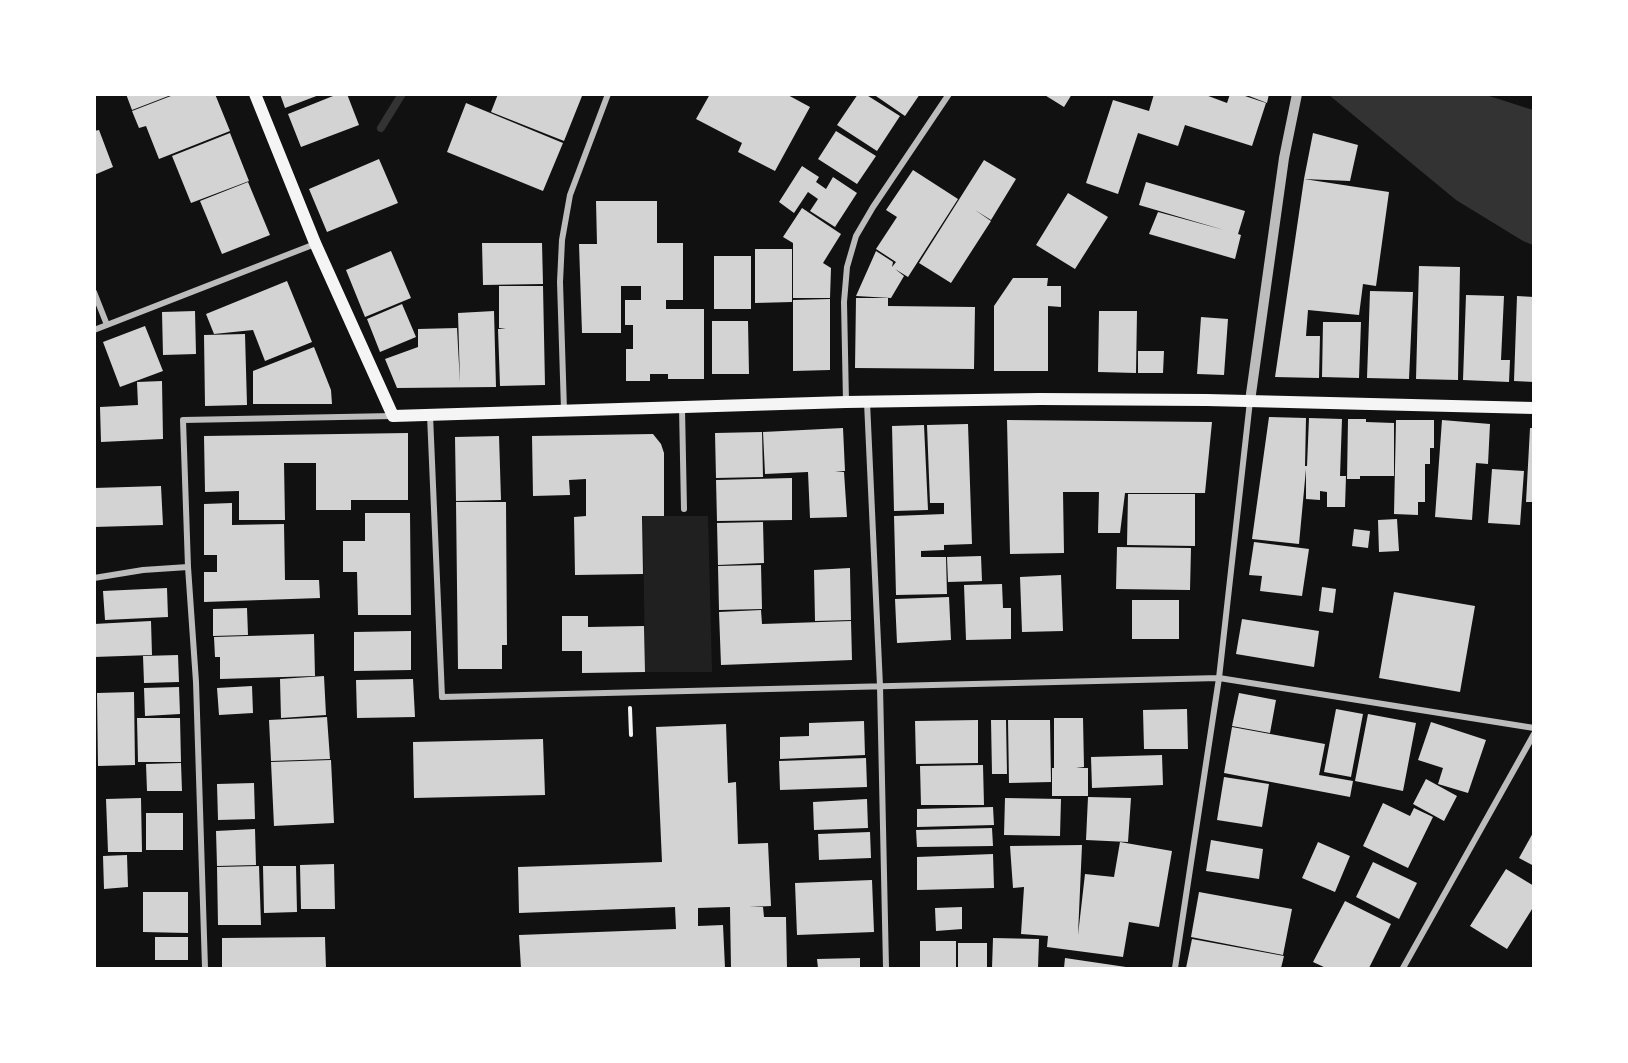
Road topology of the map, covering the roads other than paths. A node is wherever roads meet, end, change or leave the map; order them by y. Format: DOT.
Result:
graph roads {
  1 [pos="255,94"];
  2 [pos="608,94"];
  3 [pos="949,94"];
  4 [pos="1297,95"];
  5 [pos="315,243"];
  6 [pos="94,292"];
  7 [pos="107,325"];
  8 [pos="94,330"];
  9 [pos="1250,401"];
  10 [pos="846,402"];
  11 [pos="867,402"];
  12 [pos="682,407"];
  13 [pos="1533,408"];
  14 [pos="564,412"];
  15 [pos="430,415"];
  16 [pos="393,416"];
  17 [pos="684,509"];
  18 [pos="188,567"];
  19 [pos="94,578"];
  20 [pos="1219,678"];
  21 [pos="880,686"];
  22 [pos="1533,728"];
  23 [pos="1533,734"];
  24 [pos="205,969"];
  25 [pos="886,969"];
  26 [pos="1175,969"];
  27 [pos="1403,969"];
  1 -- 5 [label="main road"];
  2 -- 14 [label="street"];
  3 -- 10 [label="street"];
  4 -- 9 [label="street"];
  5 -- 7 [label="street"];
  5 -- 16 [label="main road"];
  6 -- 7 [label="street"];
  7 -- 8 [label="street"];
  9 -- 11 [label="main road"];
  9 -- 13 [label="main road"];
  9 -- 20 [label="street"];
  10 -- 11 [label="main road"];
  10 -- 12 [label="main road"];
  11 -- 21 [label="street"];
  12 -- 14 [label="main road"];
  12 -- 17 [label="street"];
  14 -- 15 [label="main road"];
  15 -- 16 [label="main road"];
  15 -- 21 [label="street"];
  16 -- 18 [label="street"];
  18 -- 19 [label="street"];
  18 -- 24 [label="street"];
  20 -- 21 [label="street"];
  20 -- 22 [label="street"];
  20 -- 26 [label="street"];
  21 -- 25 [label="street"];
  23 -- 27 [label="street"];
}
